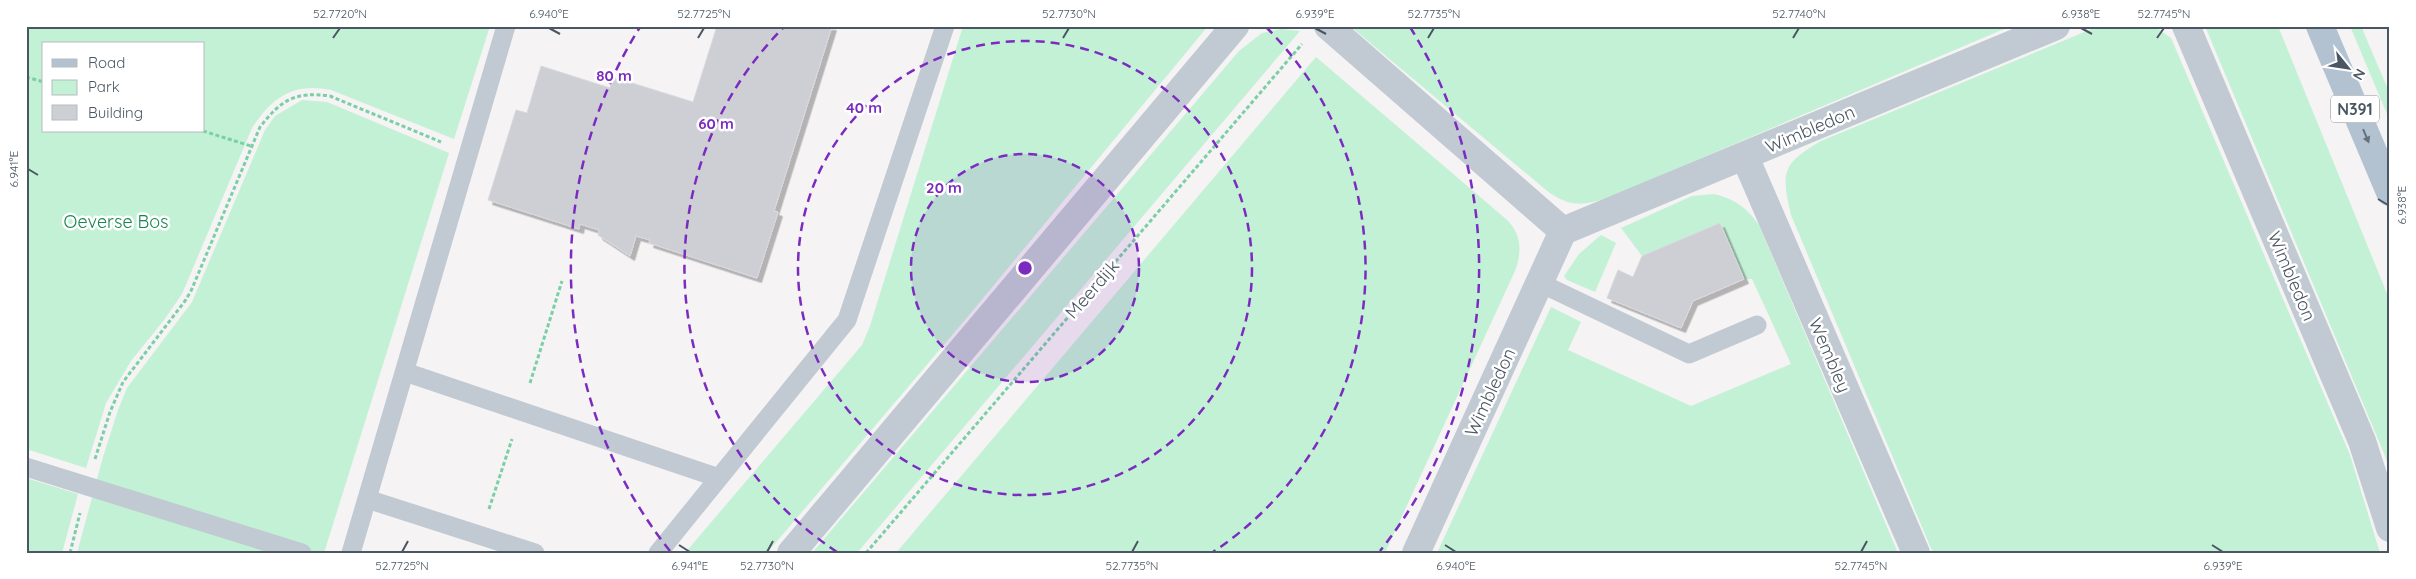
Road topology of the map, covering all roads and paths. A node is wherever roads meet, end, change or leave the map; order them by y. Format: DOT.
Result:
graph roads {
  1 [pos="506,26"];
  2 [pos="946,26"];
  3 [pos="1235,26"];
  4 [pos="1328,26"];
  5 [pos="2056,26"];
  6 [pos="2186,26"];
  7 [pos="2320,26"];
  8 [pos="1304,41"];
  9 [pos="26,77"];
  10 [pos="42,81"];
  11 [pos="205,132"];
  12 [pos="252,146"];
  13 [pos="469,154"];
  14 [pos="1745,157"];
  15 [pos="2390,192"];
  16 [pos="1563,231"];
  17 [pos="1540,283"];
  18 [pos="1758,325"];
  19 [pos="405,372"];
  20 [pos="26,467"];
  21 [pos="719,478"];
  22 [pos="87,486"];
  23 [pos="367,499"];
  24 [pos="2390,528"];
  25 [pos="70,553"];
  26 [pos="302,553"];
  27 [pos="351,553"];
  28 [pos="535,553"];
  29 [pos="658,553"];
  30 [pos="791,553"];
  31 [pos="866,553"];
  32 [pos="1416,553"];
  33 [pos="1916,553"];
  1 -- 13 [label="lane"];
  2 -- 21 [label="lane"];
  3 -- 30 [label="street"];
  4 -- 16 [label="street"];
  5 -- 14 [label="street, Wimbledon"];
  6 -- 24 [label="street, Wimbledon"];
  7 -- 15 [label="main road, N391, one-way"];
  8 -- 31 [label="path, Meerdijk"];
  9 -- 10 [label="path"];
  11 -- 12 [label="path"];
  12 -- 13 [label="path"];
  12 -- 22 [label="path"];
  13 -- 19 [label="lane"];
  14 -- 16 [label="street, Wimbledon"];
  14 -- 33 [label="street, Wembley"];
  16 -- 17 [label="street, Wimbledon"];
  17 -- 18 [label="lane"];
  17 -- 32 [label="street, Wimbledon"];
  19 -- 21 [label="lane"];
  19 -- 23 [label="lane"];
  20 -- 22 [label="lane"];
  21 -- 29 [label="lane"];
  22 -- 25 [label="path"];
  22 -- 26 [label="lane"];
  23 -- 27 [label="lane"];
  23 -- 28 [label="lane"];
}
